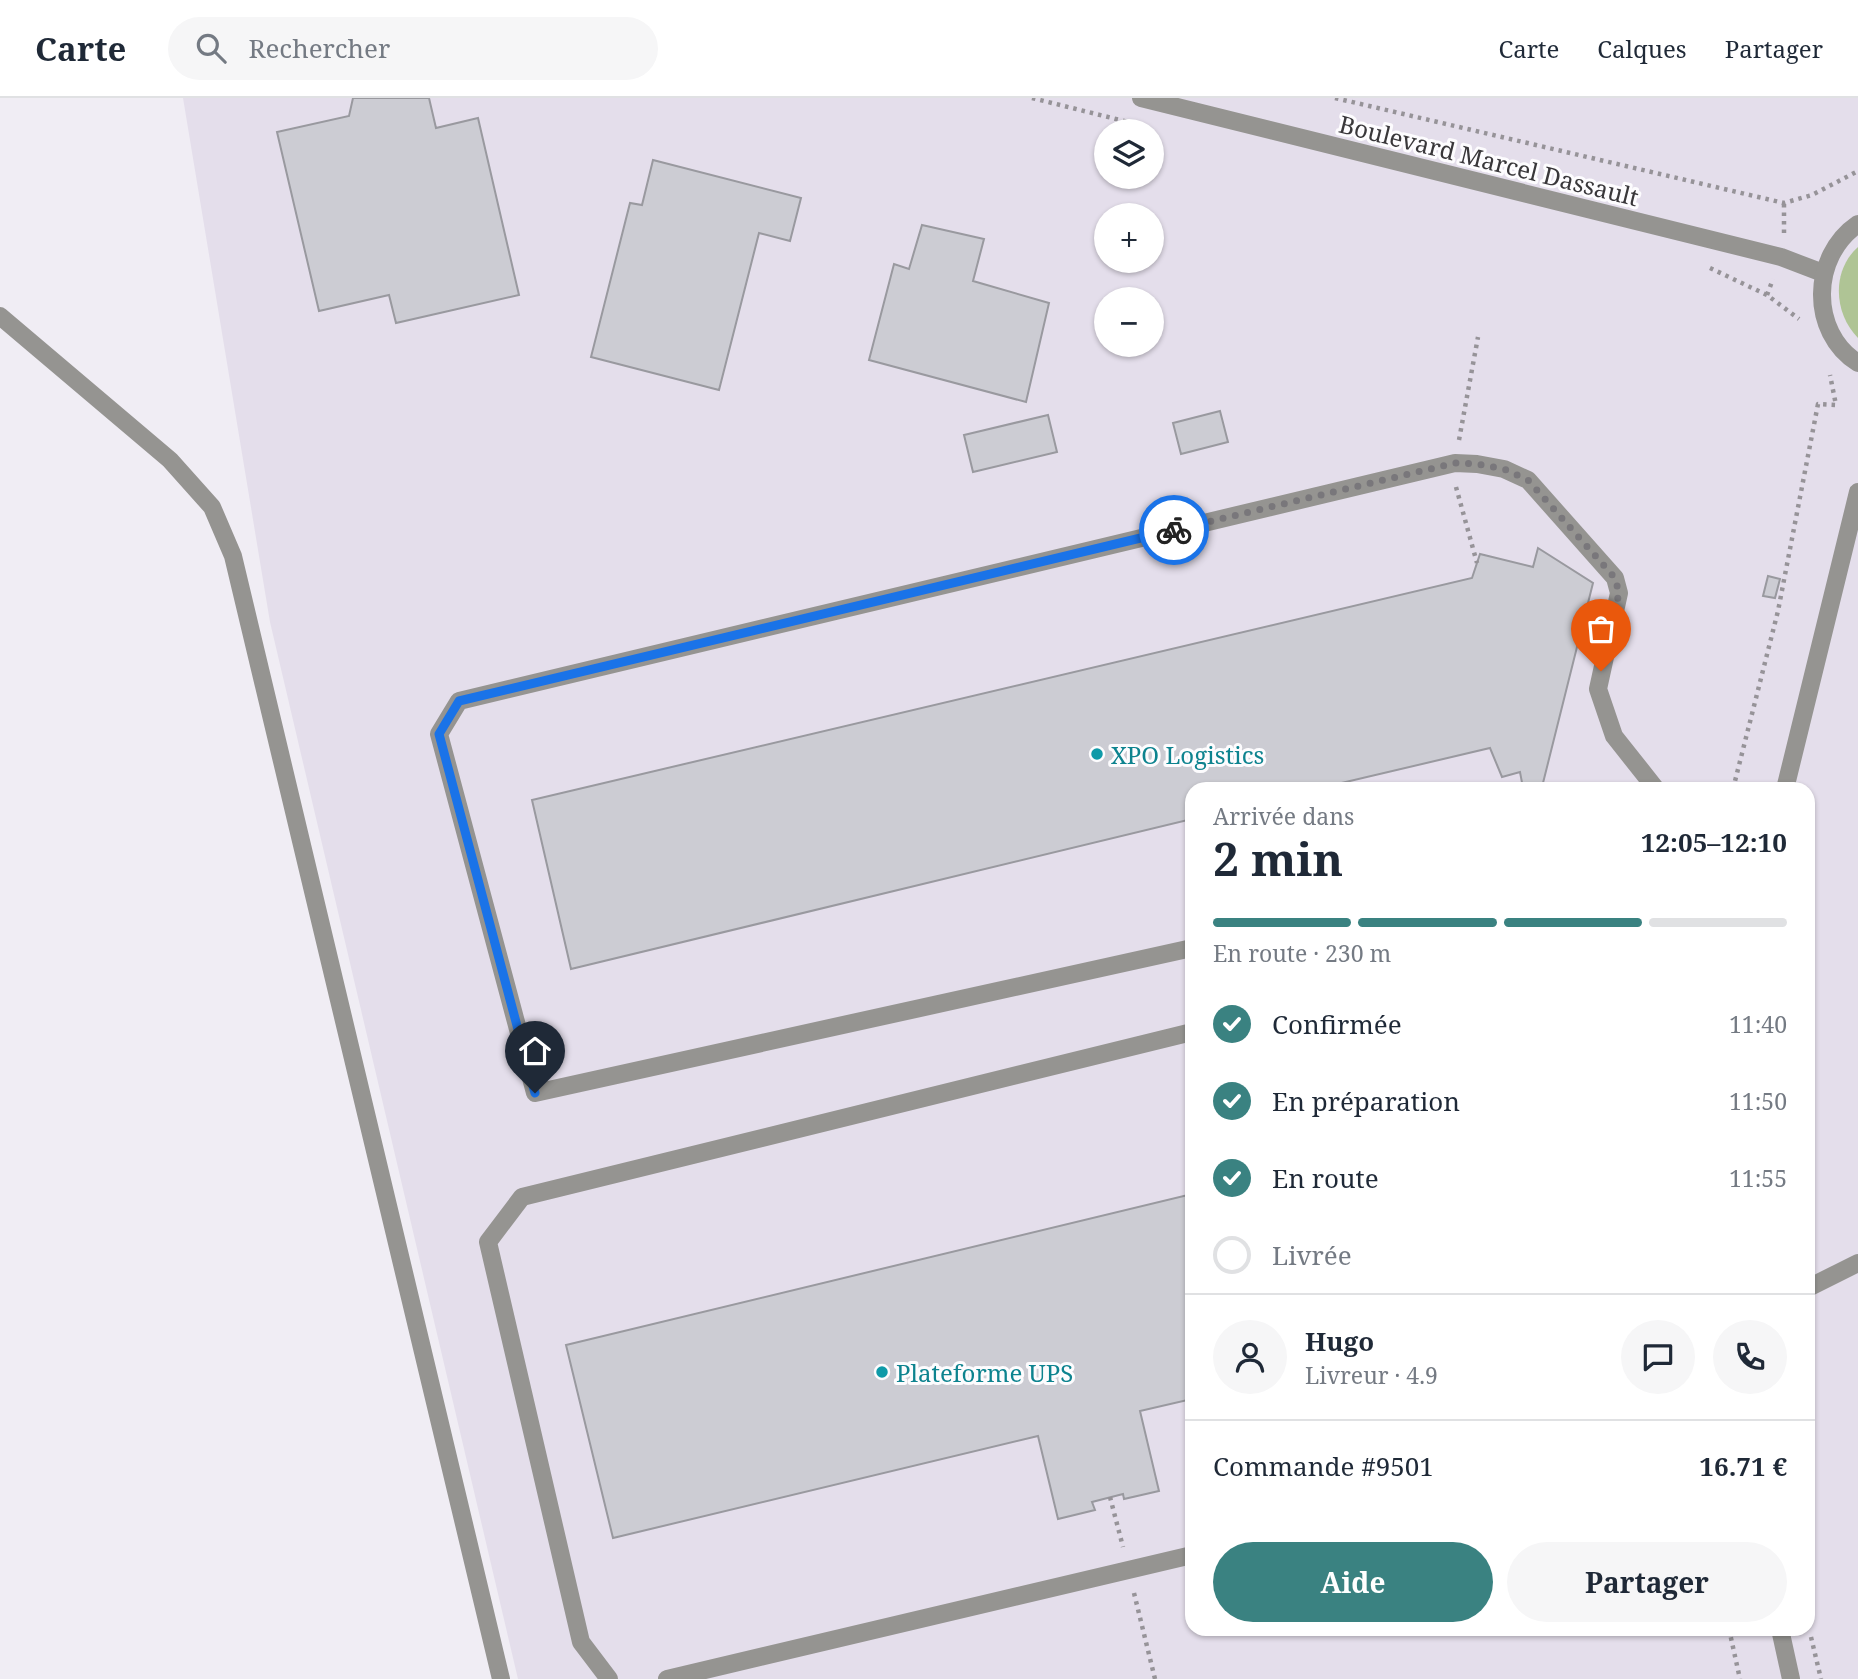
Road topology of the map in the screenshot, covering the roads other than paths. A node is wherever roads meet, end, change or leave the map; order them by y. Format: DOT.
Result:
graph roads {
  1 [pos="1141,98"];
  2 [pos="1858,224"];
  3 [pos="1823,273"];
  4 [pos="0,316"];
  5 [pos="1858,363"];
  6 [pos="1858,492"];
  7 [pos="1650,782"];
  8 [pos="1787,782"];
  9 [pos="1185,950"];
  10 [pos="1185,1034"];
  11 [pos="1858,1263"];
  12 [pos="1815,1284"];
  13 [pos="1185,1557"];
  14 [pos="1782,1636"];
  15 [pos="502,1679"];
  16 [pos="609,1679"];
  17 [pos="667,1679"];
  18 [pos="1791,1679"];
  1 -- 3 [label="street, Boulevard Marcel Dassault"];
  2 -- 3 [label="street"];
  3 -- 5 [label="street"];
  4 -- 15 [label="street"];
  6 -- 8 [label="street"];
  7 -- 9 [label="street"];
  10 -- 16 [label="street"];
  11 -- 12 [label="street"];
  13 -- 17 [label="street"];
  14 -- 18 [label="street"];
}
